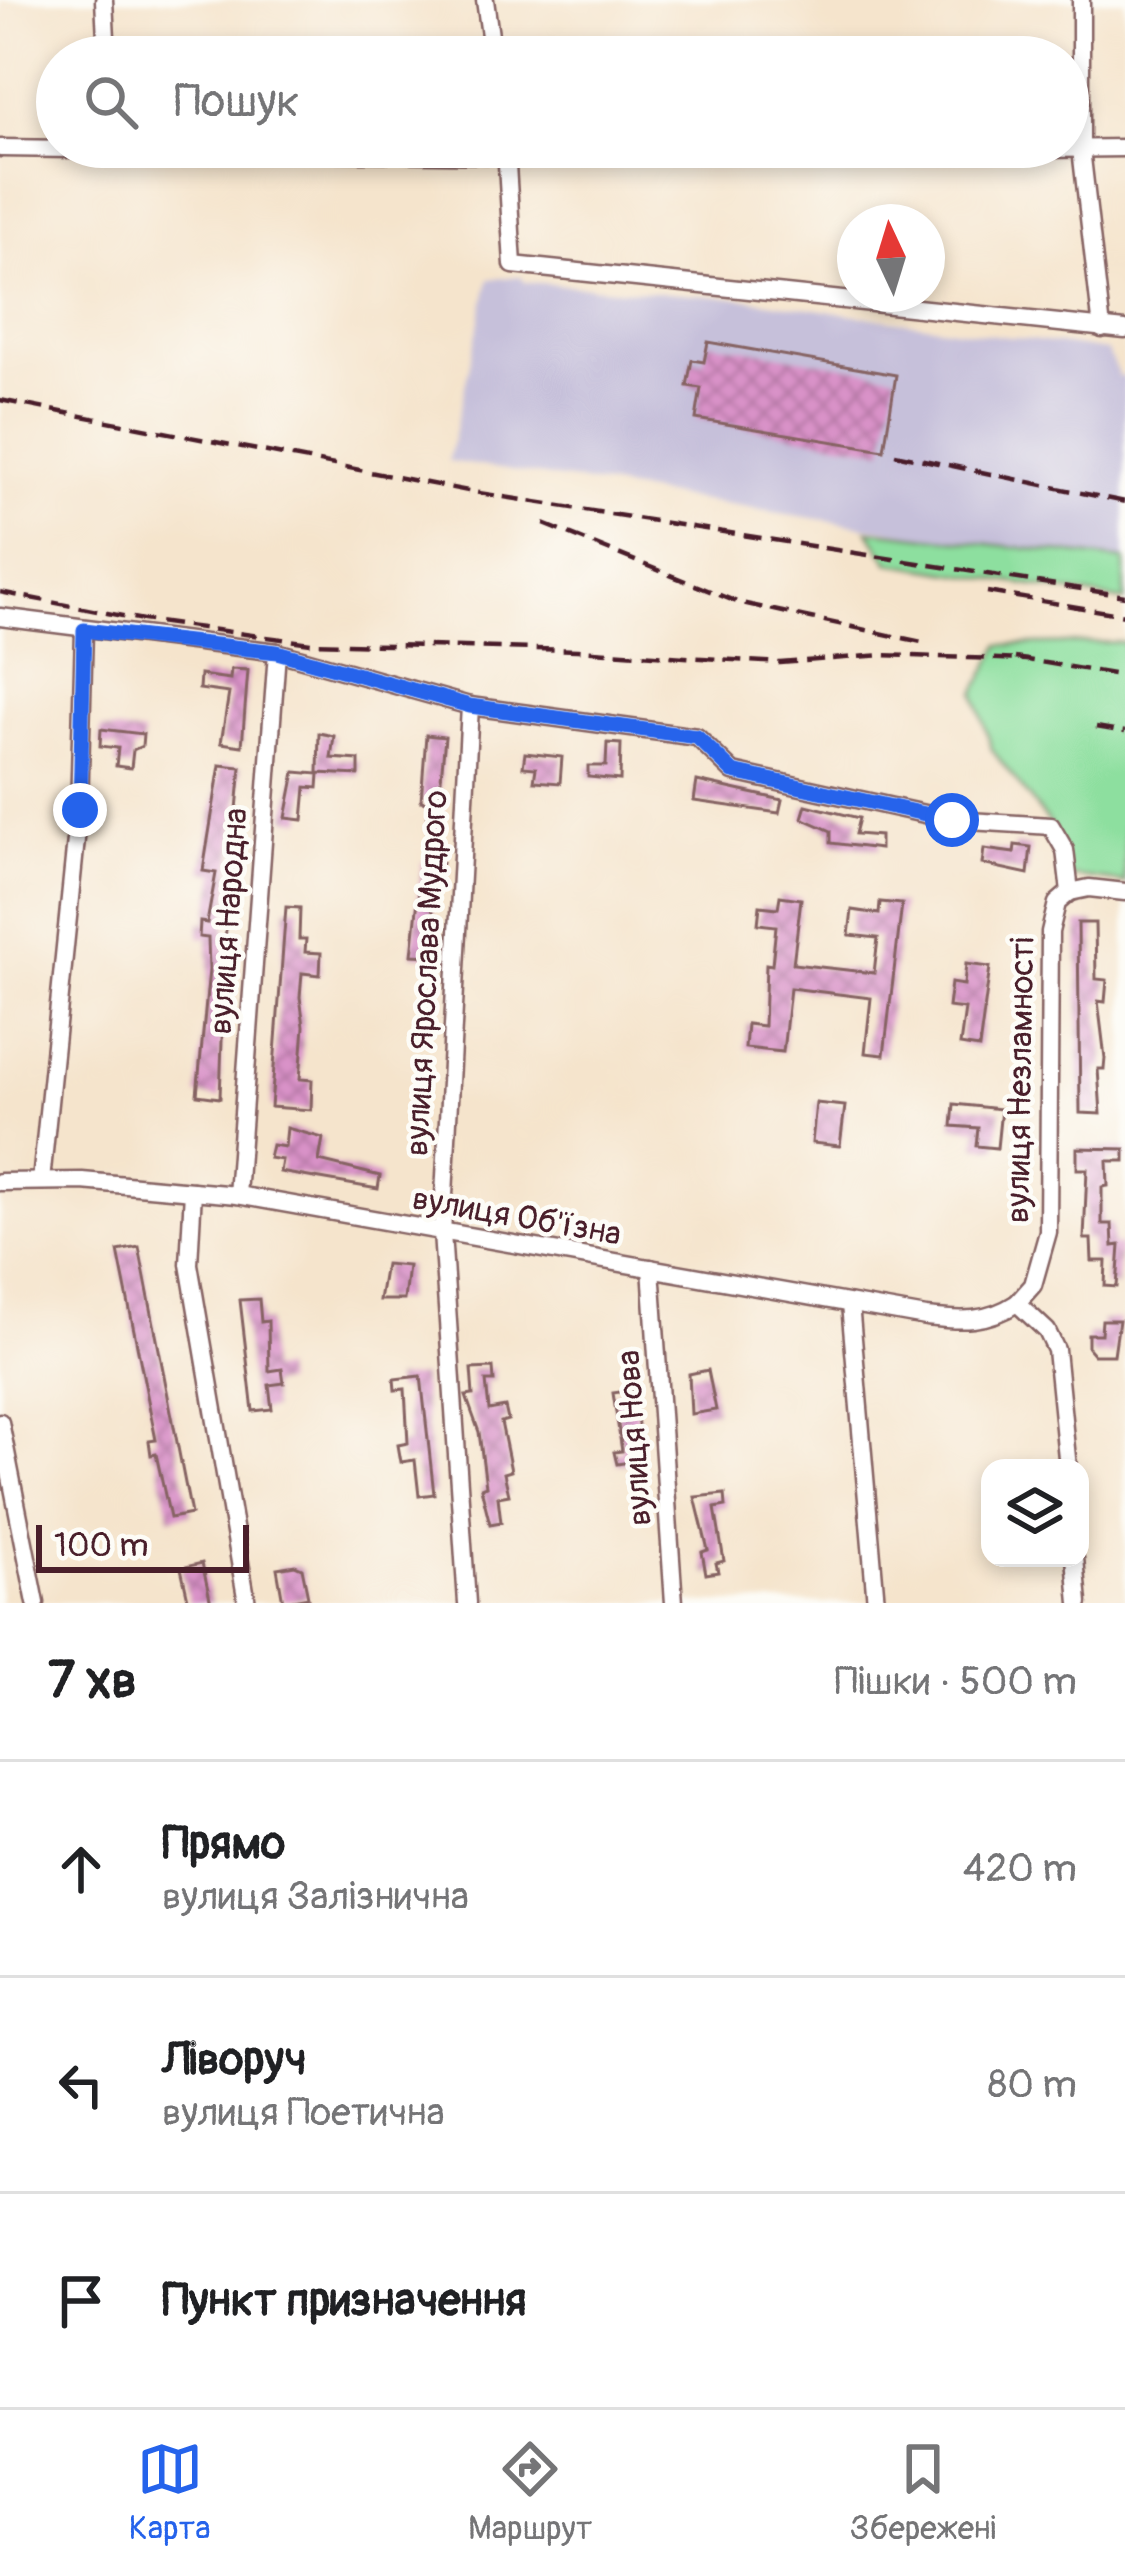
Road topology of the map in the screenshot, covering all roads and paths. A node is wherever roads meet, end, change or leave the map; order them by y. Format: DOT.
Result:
graph roads {
  1 [pos="104,0"];
  2 [pos="485,0"];
  3 [pos="1081,0"];
  4 [pos="105,36"];
  5 [pos="490,36"];
  6 [pos="1081,36"];
  7 [pos="0,148"];
  8 [pos="36,148"];
  9 [pos="1125,148"];
  10 [pos="1089,149"];
  11 [pos="508,168"];
  12 [pos="1083,168"];
  13 [pos="1102,329"];
  14 [pos="1125,330"];
  15 [pos="0,617"];
  16 [pos="84,630"];
  17 [pos="277,652"];
  18 [pos="470,706"];
  19 [pos="1070,892"];
  20 [pos="1125,892"];
  21 [pos="40,1180"];
  22 [pos="0,1182"];
  23 [pos="193,1191"];
  24 [pos="238,1195"];
  25 [pos="442,1233"];
  26 [pos="651,1268"];
  27 [pos="850,1304"];
  28 [pos="1017,1304"];
  29 [pos="0,1422"];
  30 [pos="1067,1459"];
  31 [pos="1076,1567"];
  32 [pos="36,1603"];
  33 [pos="247,1603"];
  34 [pos="466,1603"];
  35 [pos="674,1603"];
  36 [pos="876,1603"];
  37 [pos="1078,1603"];
  1 -- 4 [label="street"];
  2 -- 5 [label="street"];
  3 -- 6 [label="street"];
  7 -- 8 [label="street"];
  9 -- 10 [label="street"];
  11 -- 13 [label="street"];
  12 -- 13 [label="street"];
  13 -- 14 [label="street"];
  15 -- 16 [label="street"];
  16 -- 17 [label="street"];
  16 -- 21 [label="street"];
  17 -- 18 [label="street"];
  17 -- 24 [label="street, вулиця Народна"];
  18 -- 19 [label="street"];
  18 -- 25 [label="street, вулиця Ярослава Мудрого"];
  19 -- 20 [label="street"];
  19 -- 28 [label="street, вулиця Незламності"];
  21 -- 22 [label="street, вулиця Об'їзна"];
  21 -- 23 [label="street, вулиця Об'їзна"];
  23 -- 24 [label="street, вулиця Об'їзна"];
  23 -- 33 [label="street"];
  24 -- 25 [label="street, вулиця Об'їзна"];
  25 -- 26 [label="street, вулиця Об'їзна"];
  25 -- 34 [label="street, вулиця Ярослава Мудрого"];
  26 -- 27 [label="street, вулиця Об'їзна"];
  26 -- 35 [label="street, вулиця Нова"];
  27 -- 28 [label="street, вулиця Об'їзна"];
  27 -- 36 [label="street"];
  28 -- 30 [label="street"];
  29 -- 32 [label="street"];
  31 -- 37 [label="street"];
}
